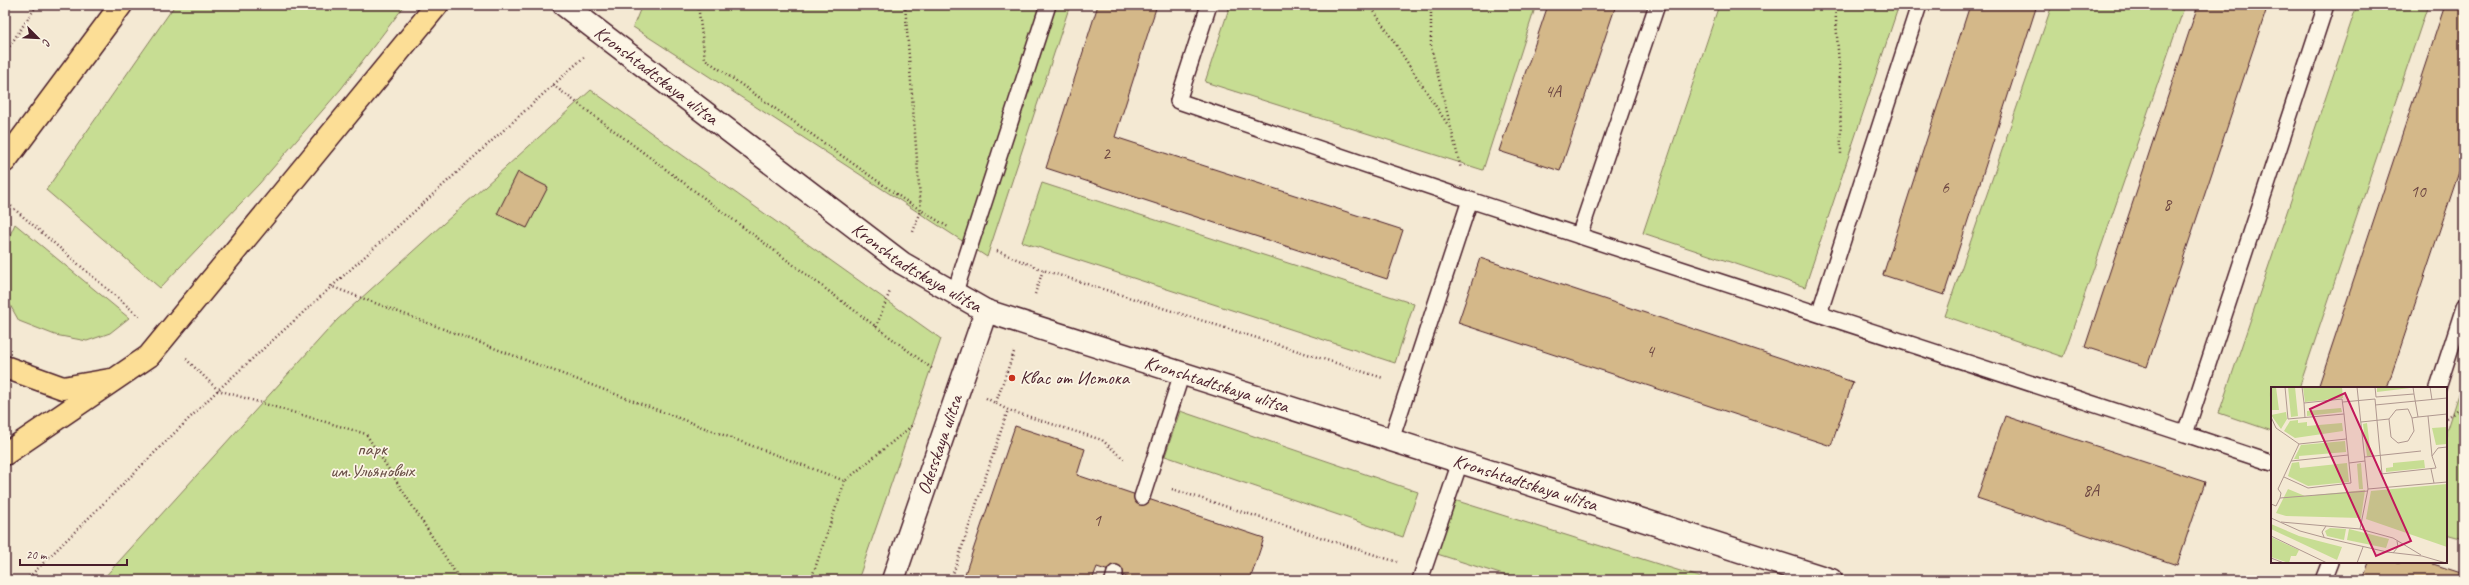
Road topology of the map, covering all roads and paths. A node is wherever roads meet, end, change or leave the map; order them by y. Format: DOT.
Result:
graph roads {
  1 [pos="37,5"];
  2 [pos="121,5"];
  3 [pos="437,5"];
  4 [pos="564,5"];
  5 [pos="698,5"];
  6 [pos="906,5"];
  7 [pos="1048,5"];
  8 [pos="1209,5"];
  9 [pos="1370,5"];
  10 [pos="1431,5"];
  11 [pos="1657,5"];
  12 [pos="1835,5"];
  13 [pos="1919,5"];
  14 [pos="2326,5"];
  15 [pos="605,38"];
  16 [pos="5,53"];
  17 [pos="553,85"];
  18 [pos="1450,127"];
  19 [pos="1841,156"];
  20 [pos="5,161"];
  21 [pos="5,200"];
  22 [pos="1470,200"];
  23 [pos="921,211"];
  24 [pos="1579,236"];
  25 [pos="971,241"];
  26 [pos="902,263"];
  27 [pos="330,286"];
  28 [pos="954,292"];
  29 [pos="2464,307"];
  30 [pos="986,311"];
  31 [pos="1818,314"];
  32 [pos="876,327"];
  33 [pos="165,339"];
  34 [pos="5,368"];
  35 [pos="1182,373"];
  36 [pos="118,379"];
  37 [pos="1409,386"];
  38 [pos="2438,387"];
  39 [pos="959,388"];
  40 [pos="218,390"];
  41 [pos="2464,404"];
  42 [pos="1008,410"];
  43 [pos="2447,417"];
  44 [pos="917,422"];
  45 [pos="2185,434"];
  46 [pos="1391,440"];
  47 [pos="5,454"];
  48 [pos="1460,462"];
  49 [pos="2271,463"];
  50 [pos="845,481"];
  51 [pos="1148,481"];
  52 [pos="1142,497"];
  53 [pos="1358,549"];
  54 [pos="2330,563"];
  55 [pos="26,580"];
  56 [pos="460,580"];
  57 [pos="811,580"];
  58 [pos="893,580"];
  59 [pos="951,580"];
  60 [pos="1420,580"];
  61 [pos="1831,580"];
  62 [pos="2324,580"];
  1 -- 16 [label="path"];
  2 -- 20 [label="main road"];
  3 -- 33 [label="main road"];
  4 -- 15 [label="street, Kronshtadtskaya ulitsa"];
  5 -- 23 [label="path"];
  6 -- 23 [label="path"];
  7 -- 25 [label="lane"];
  8 -- 22 [label="lane"];
  9 -- 18 [label="path"];
  10 -- 18 [label="path"];
  11 -- 24 [label="lane"];
  12 -- 19 [label="path"];
  13 -- 31 [label="lane"];
  14 -- 45 [label="lane"];
  15 -- 17 [label="path"];
  15 -- 26 [label="street, Kronshtadtskaya ulitsa"];
  17 -- 27 [label="path"];
  17 -- 32 [label="path"];
  18 -- 22 [label="path"];
  21 -- 33 [label="path"];
  22 -- 24 [label="lane"];
  22 -- 37 [label="lane"];
  23 -- 25 [label="path"];
  23 -- 26 [label="path"];
  24 -- 31 [label="lane"];
  25 -- 28 [label="lane"];
  25 -- 37 [label="path"];
  26 -- 28 [label="street, Kronshtadtskaya ulitsa"];
  26 -- 32 [label="path"];
  27 -- 40 [label="path"];
  27 -- 50 [label="path"];
  28 -- 30 [label="street, Kronshtadtskaya ulitsa"];
  29 -- 38 [label="lane"];
  30 -- 35 [label="street, Kronshtadtskaya ulitsa"];
  30 -- 39 [label="street, Odesskaya ulitsa"];
  31 -- 45 [label="lane"];
  32 -- 39 [label="path"];
  33 -- 36 [label="main road"];
  33 -- 40 [label="path"];
  34 -- 36 [label="main road"];
  35 -- 46 [label="street, Kronshtadtskaya ulitsa"];
  35 -- 51 [label="lane"];
  36 -- 47 [label="main road"];
  37 -- 46 [label="lane"];
  39 -- 42 [label="path"];
  39 -- 58 [label="street, Odesskaya ulitsa"];
  40 -- 55 [label="path"];
  40 -- 56 [label="path"];
  41 -- 43 [label="path"];
  42 -- 51 [label="path"];
  42 -- 59 [label="path"];
  44 -- 50 [label="path"];
  45 -- 49 [label="lane"];
  46 -- 48 [label="street, Kronshtadtskaya ulitsa"];
  48 -- 60 [label="lane"];
  48 -- 61 [label="street, Kronshtadtskaya ulitsa"];
  50 -- 57 [label="path"];
  51 -- 52 [label="lane"];
  51 -- 53 [label="path"];
  54 -- 62 [label="lane"];
}
